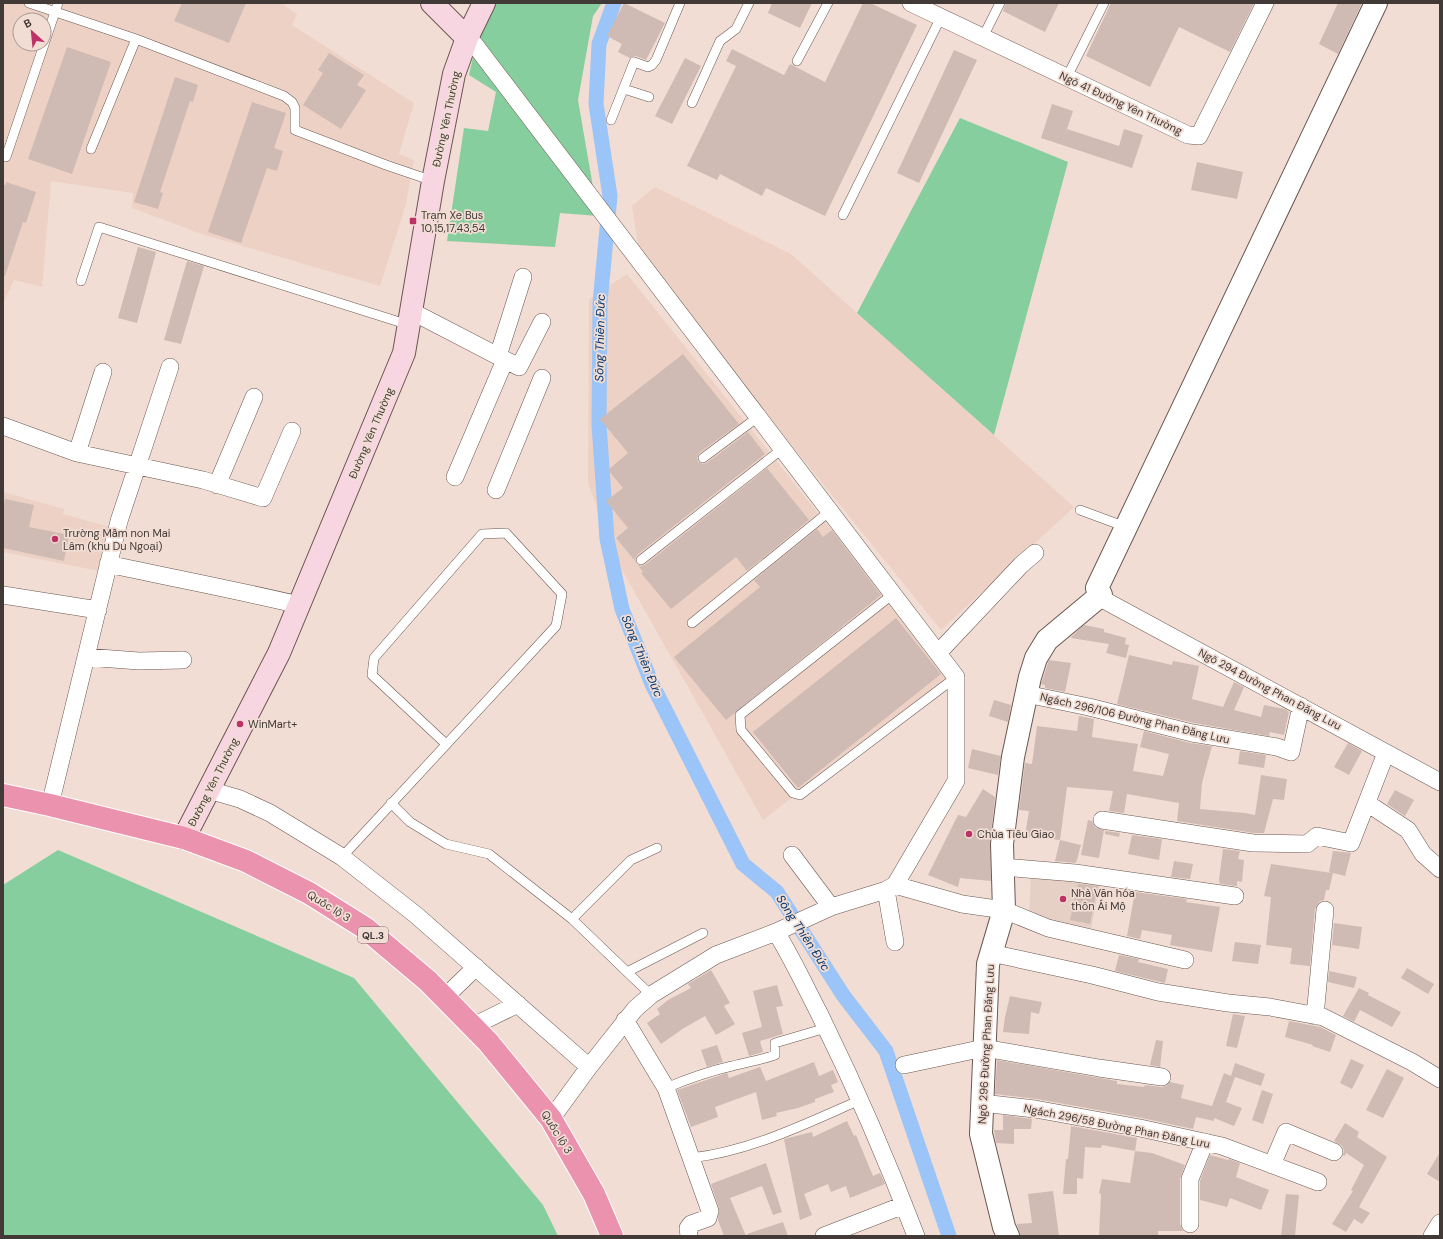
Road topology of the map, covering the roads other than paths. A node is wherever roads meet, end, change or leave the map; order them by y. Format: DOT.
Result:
graph roads {
  1 [pos="29,3"];
  2 [pos="432,3"];
  3 [pos="484,3"];
  4 [pos="680,3"];
  5 [pos="749,3"];
  6 [pos="828,3"];
  7 [pos="1000,3"];
  8 [pos="1104,3"];
  9 [pos="1265,3"];
  10 [pos="1376,3"];
  11 [pos="922,5"];
  12 [pos="57,8"];
  13 [pos="941,17"];
  14 [pos="983,37"];
  15 [pos="467,38"];
  16 [pos="136,39"];
  17 [pos="798,61"];
  18 [pos="1067,77"];
  19 [pos="624,89"];
  20 [pos="649,97"];
  21 [pos="692,103"];
  22 [pos="612,120"];
  23 [pos="91,149"];
  24 [pos="3,156"];
  25 [pos="433,181"];
  26 [pos="843,215"];
  27 [pos="523,277"];
  28 [pos="81,280"];
  29 [pos="410,318"];
  30 [pos="542,322"];
  31 [pos="507,361"];
  32 [pos="170,367"];
  33 [pos="103,372"];
  34 [pos="254,397"];
  35 [pos="758,417"];
  36 [pos="3,426"];
  37 [pos="292,431"];
  38 [pos="782,449"];
  39 [pos="76,453"];
  40 [pos="703,458"];
  41 [pos="137,467"];
  42 [pos="456,477"];
  43 [pos="217,485"];
  44 [pos="496,490"];
  45 [pos="1080,510"];
  46 [pos="830,511"];
  47 [pos="1126,527"];
  48 [pos="1035,553"];
  49 [pos="642,560"];
  50 [pos="108,564"];
  51 [pos="893,594"];
  52 [pos="3,595"];
  53 [pos="1101,595"];
  54 [pos="299,605"];
  55 [pos="98,610"];
  56 [pos="692,623"];
  57 [pos="938,653"];
  58 [pos="86,657"];
  59 [pos="183,660"];
  60 [pos="956,677"];
  61 [pos="1026,694"];
  62 [pos="1301,706"];
  63 [pos="446,744"];
  64 [pos="1386,753"];
  65 [pos="1440,782"];
  66 [pos="209,790"];
  67 [pos="3,795"];
  68 [pos="391,803"];
  69 [pos="1367,803"];
  70 [pos="50,805"];
  71 [pos="1102,820"];
  72 [pos="184,838"];
  73 [pos="657,848"];
  74 [pos="792,855"];
  75 [pos="342,857"];
  76 [pos="1002,867"];
  77 [pos="1440,868"];
  78 [pos="890,887"];
  79 [pos="1235,896"];
  80 [pos="829,908"];
  81 [pos="1004,910"];
  82 [pos="1325,910"];
  83 [pos="572,919"];
  84 [pos="777,932"];
  85 [pos="703,933"];
  86 [pos="895,942"];
  87 [pos="992,953"];
  88 [pos="1185,960"];
  89 [pos="476,967"];
  90 [pos="627,972"];
  91 [pos="651,995"];
  92 [pos="444,998"];
  93 [pos="518,1004"];
  94 [pos="1315,1016"];
  95 [pos="625,1020"];
  96 [pos="473,1026"];
  97 [pos="826,1028"];
  98 [pos="984,1048"];
  99 [pos="904,1066"];
  100 [pos="589,1067"];
  101 [pos="1162,1077"];
  102 [pos="1440,1079"];
  103 [pos="666,1088"];
  104 [pos="860,1100"];
  105 [pos="982,1103"];
  106 [pos="551,1119"];
  107 [pos="1205,1142"];
  108 [pos="1334,1152"];
  109 [pos="691,1158"];
  110 [pos="1272,1165"];
  111 [pos="1318,1182"];
  112 [pos="904,1205"];
  113 [pos="1440,1223"];
  114 [pos="1190,1224"];
  115 [pos="612,1236"];
  116 [pos="689,1236"];
  117 [pos="824,1236"];
  118 [pos="916,1236"];
  119 [pos="1008,1236"];
  120 [pos="1432,1236"];
  1 -- 12 [label="lane"];
  2 -- 15 [label="main road"];
  3 -- 15 [label="main road, Đường Yên Thường"];
  4 -- 19 [label="lane"];
  5 -- 21 [label="lane"];
  6 -- 17 [label="lane"];
  7 -- 14 [label="lane"];
  8 -- 18 [label="lane"];
  9 -- 18 [label="street, Ngõ 41 Đường Yên Thường"];
  10 -- 47 [label="street"];
  11 -- 13 [label="street, Ngõ 41 Đường Yên Thường"];
  12 -- 16 [label="lane"];
  12 -- 24 [label="lane"];
  13 -- 14 [label="street, Ngõ 41 Đường Yên Thường"];
  13 -- 26 [label="lane"];
  14 -- 18 [label="street, Ngõ 41 Đường Yên Thường"];
  15 -- 25 [label="main road, Đường Yên Thường"];
  15 -- 35 [label="street"];
  16 -- 23 [label="lane"];
  16 -- 25 [label="lane"];
  19 -- 20 [label="lane"];
  19 -- 22 [label="lane"];
  25 -- 29 [label="main road, Đường Yên Thường"];
  27 -- 31 [label="street"];
  28 -- 29 [label="lane"];
  29 -- 31 [label="street"];
  29 -- 54 [label="main road, Đường Yên Thường"];
  30 -- 31 [label="street"];
  31 -- 42 [label="street"];
  31 -- 44 [label="street"];
  32 -- 41 [label="street"];
  33 -- 39 [label="street"];
  34 -- 43 [label="street"];
  35 -- 38 [label="street"];
  35 -- 40 [label="lane"];
  36 -- 39 [label="street"];
  37 -- 43 [label="street"];
  38 -- 46 [label="street"];
  38 -- 49 [label="lane"];
  39 -- 41 [label="street"];
  41 -- 43 [label="street"];
  41 -- 50 [label="street"];
  45 -- 47 [label="lane"];
  46 -- 51 [label="street"];
  46 -- 56 [label="lane"];
  47 -- 53 [label="street"];
  48 -- 57 [label="street"];
  50 -- 54 [label="street"];
  50 -- 55 [label="street"];
  51 -- 57 [label="street"];
  51 -- 60 [label="lane"];
  52 -- 55 [label="street"];
  53 -- 61 [label="street, Ngõ 296 Đường Phan Đăng Lưu"];
  53 -- 62 [label="street, Ngõ 294 Đường Phan Đăng Lưu"];
  54 -- 66 [label="main road, Đường Yên Thường"];
  55 -- 58 [label="street"];
  57 -- 60 [label="street"];
  58 -- 59 [label="street"];
  58 -- 70 [label="street"];
  60 -- 78 [label="street"];
  61 -- 62 [label="street, Ngách 296/106 Đường Phan Đăng Lưu"];
  61 -- 76 [label="street, Ngõ 296 Đường Phan Đăng Lưu"];
  62 -- 64 [label="street, Ngõ 294 Đường Phan Đăng Lưu"];
  63 -- 63 [label="lane"];
  63 -- 68 [label="lane"];
  64 -- 65 [label="street, Ngõ 294 Đường Phan Đăng Lưu"];
  64 -- 69 [label="street"];
  66 -- 72 [label="main road, Đường Yên Thường"];
  66 -- 75 [label="street"];
  67 -- 70 [label="highway, Quốc lộ 3 / QL.3"];
  68 -- 75 [label="lane"];
  68 -- 83 [label="lane"];
  69 -- 71 [label="street"];
  69 -- 77 [label="street"];
  70 -- 72 [label="highway, Quốc lộ 3 / QL.3"];
  72 -- 92 [label="highway, Quốc lộ 3 / QL.3"];
  73 -- 83 [label="lane"];
  74 -- 80 [label="street"];
  75 -- 89 [label="street"];
  76 -- 79 [label="street"];
  76 -- 81 [label="street, Ngõ 296 Đường Phan Đăng Lưu"];
  78 -- 80 [label="street"];
  78 -- 81 [label="street"];
  78 -- 86 [label="street"];
  80 -- 84 [label="street"];
  81 -- 87 [label="street, Ngõ 296 Đường Phan Đăng Lưu"];
  81 -- 88 [label="street"];
  82 -- 94 [label="street"];
  83 -- 90 [label="lane"];
  84 -- 91 [label="street"];
  84 -- 97 [label="street"];
  85 -- 90 [label="lane"];
  87 -- 94 [label="street"];
  87 -- 98 [label="street, Ngõ 296 Đường Phan Đăng Lưu"];
  89 -- 92 [label="street"];
  89 -- 93 [label="street"];
  90 -- 91 [label="lane"];
  91 -- 95 [label="street"];
  92 -- 96 [label="highway, Quốc lộ 3 / QL.3"];
  93 -- 96 [label="street"];
  93 -- 100 [label="street"];
  94 -- 102 [label="street"];
  95 -- 100 [label="street"];
  95 -- 103 [label="street"];
  96 -- 106 [label="highway, Quốc lộ 3 / QL.3"];
  97 -- 103 [label="lane"];
  97 -- 104 [label="street"];
  98 -- 99 [label="street"];
  98 -- 101 [label="street"];
  98 -- 105 [label="street, Ngõ 296 Đường Phan Đăng Lưu"];
  100 -- 106 [label="street"];
  103 -- 109 [label="street"];
  104 -- 109 [label="lane"];
  104 -- 112 [label="street"];
  105 -- 107 [label="street, Ngách 296/58 Đường Phan Đăng Lưu"];
  105 -- 119 [label="street, Ngõ 296 Đường Phan Đăng Lưu"];
  106 -- 115 [label="highway, Quốc lộ 3 / QL.3"];
  107 -- 110 [label="street, Ngách 296/58 Đường Phan Đăng Lưu"];
  107 -- 114 [label="street"];
  108 -- 110 [label="street"];
  109 -- 116 [label="street"];
  110 -- 111 [label="street, Ngách 296/58 Đường Phan Đăng Lưu"];
  112 -- 117 [label="street"];
  112 -- 118 [label="street"];
  113 -- 120 [label="street"];
}
